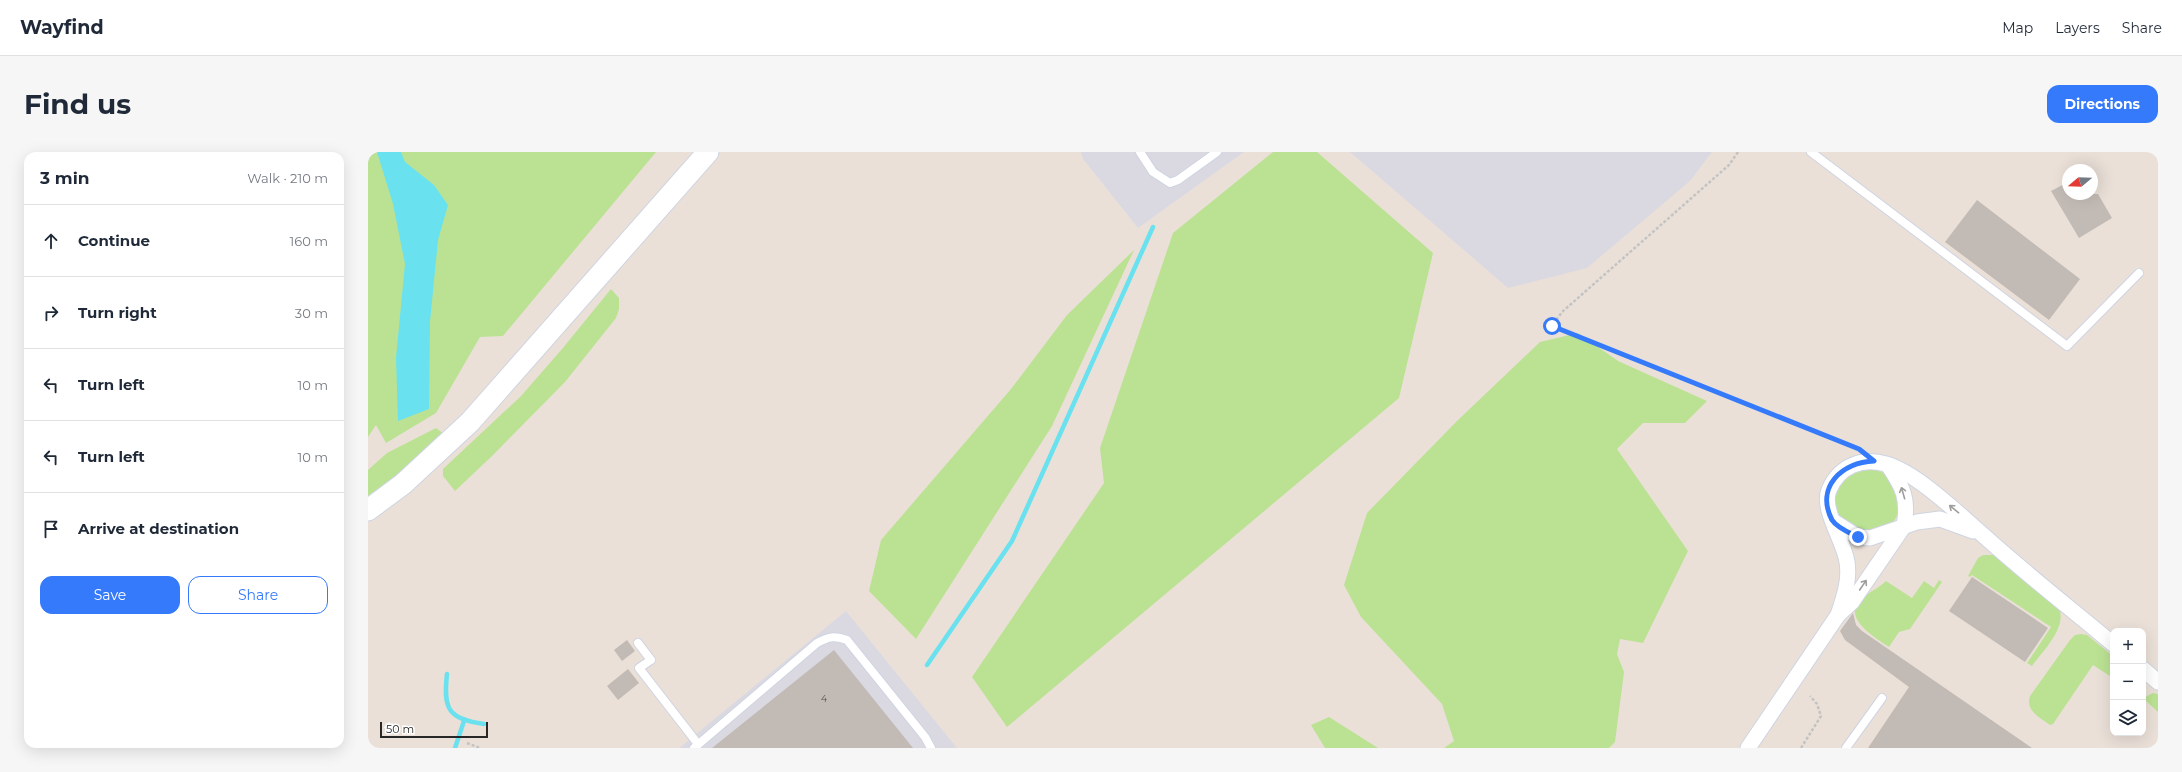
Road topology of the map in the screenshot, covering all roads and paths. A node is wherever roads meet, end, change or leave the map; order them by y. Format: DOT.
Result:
graph roads {
  1 [pos="708,152"];
  2 [pos="1140,152"];
  3 [pos="1217,152"];
  4 [pos="1738,152"];
  5 [pos="1811,152"];
  6 [pos="2139,273"];
  7 [pos="1880,463"];
  8 [pos="368,510"];
  9 [pos="1833,521"];
  10 [pos="1904,526"];
  11 [pos="1983,535"];
  12 [pos="1838,615"];
  13 [pos="2110,641"];
  14 [pos="638,643"];
  15 [pos="2146,672"];
  16 [pos="2158,682"];
  17 [pos="1810,696"];
  18 [pos="1882,698"];
  19 [pos="466,743"];
  20 [pos="696,746"];
  21 [pos="480,748"];
  22 [pos="931,748"];
  23 [pos="1748,748"];
  24 [pos="1801,748"];
  25 [pos="1846,748"];
  1 -- 8 [label="main road"];
  2 -- 3 [label="lane"];
  4 -- 7 [label="path"];
  5 -- 6 [label="lane"];
  7 -- 9 [label="street"];
  10 -- 7 [label="street, one-way"];
  11 -- 7 [label="street, one-way"];
  9 -- 10 [label="street"];
  9 -- 12 [label="street"];
  10 -- 11 [label="street"];
  12 -- 10 [label="street, one-way"];
  11 -- 13 [label="street"];
  12 -- 23 [label="street"];
  14 -- 20 [label="lane"];
  15 -- 16 [label="street"];
  17 -- 24 [label="path"];
  18 -- 25 [label="lane"];
  19 -- 21 [label="path"];
  20 -- 22 [label="lane"];
}
